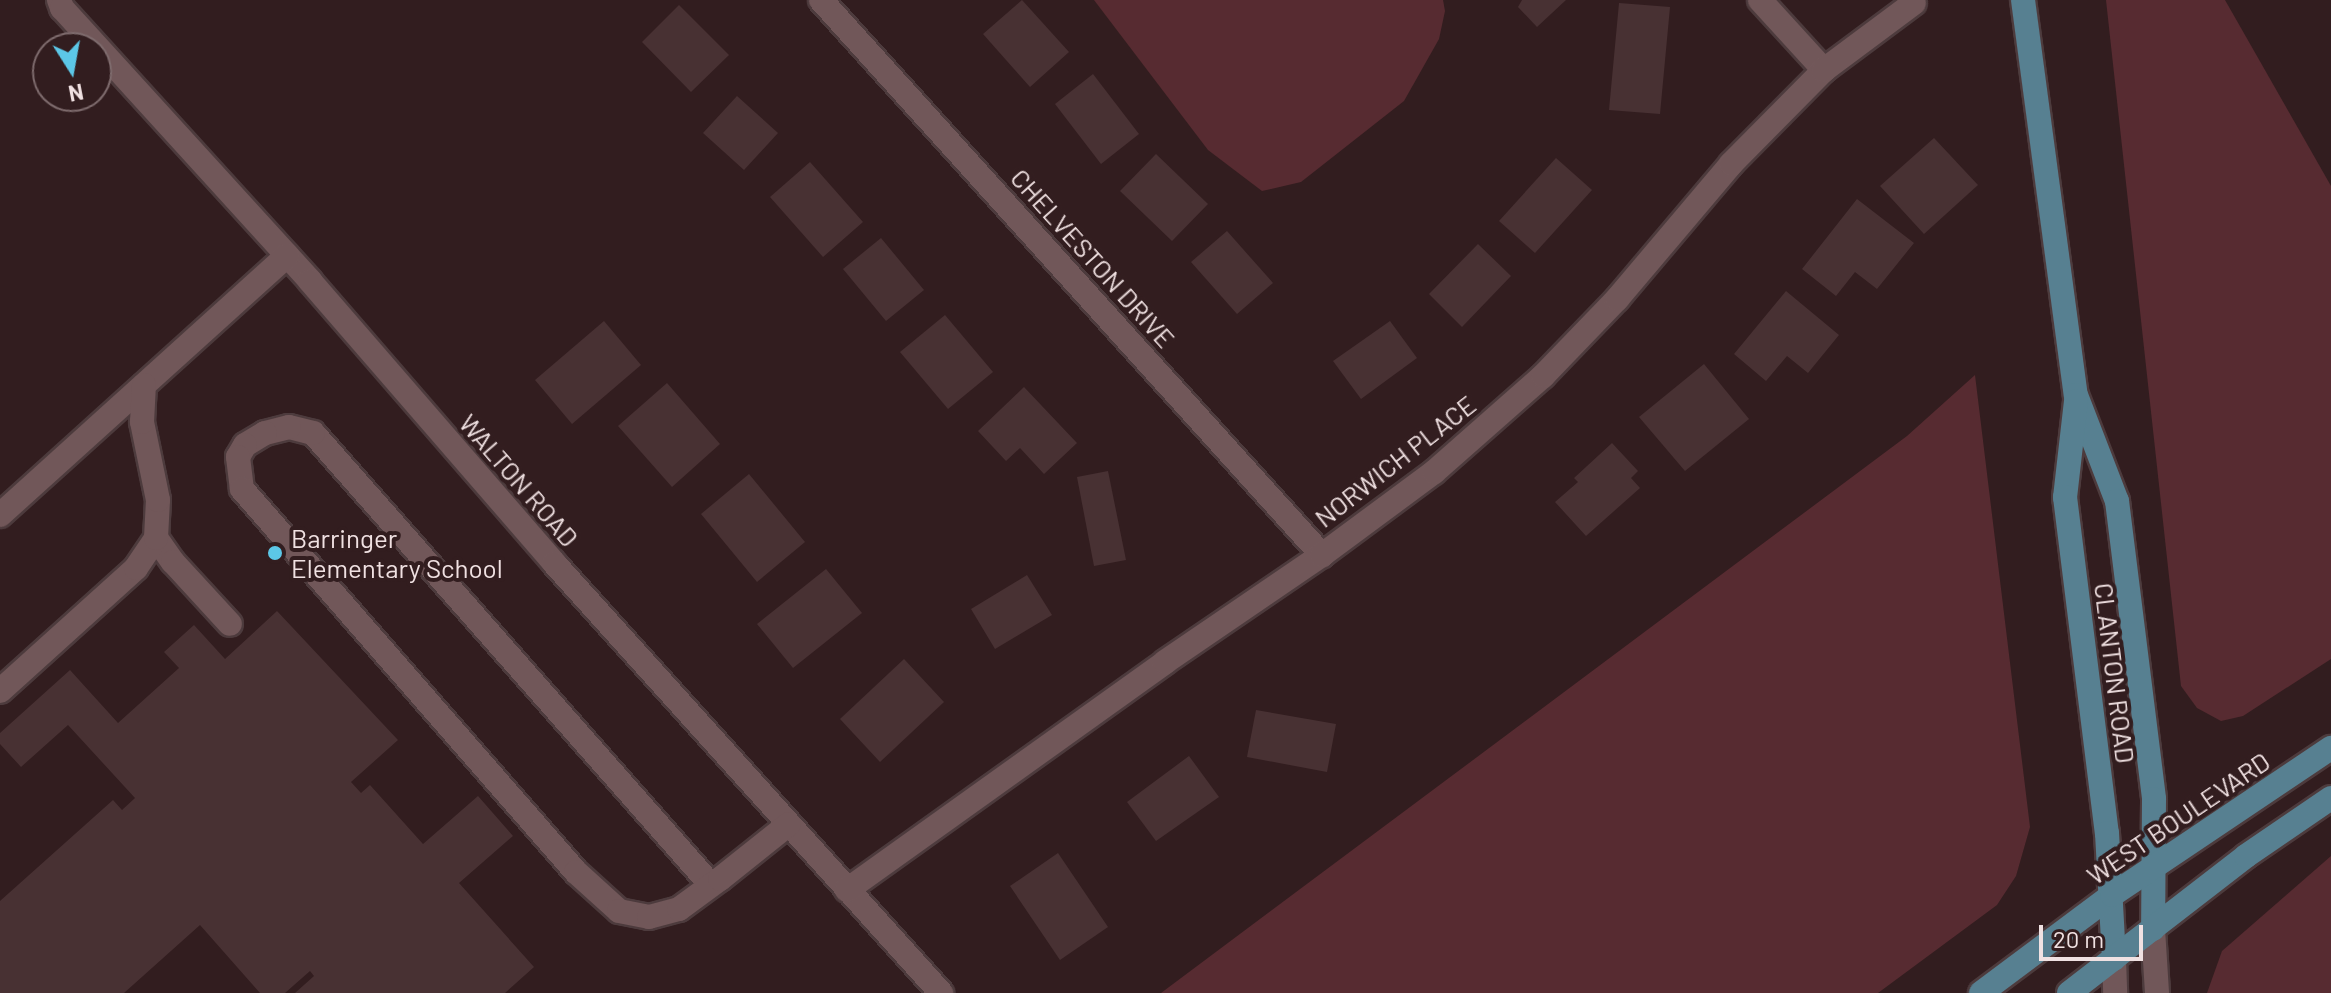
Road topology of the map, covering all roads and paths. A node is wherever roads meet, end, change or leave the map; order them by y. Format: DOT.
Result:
graph roads {
  1 [pos="59,0"];
  2 [pos="821,0"];
  3 [pos="1760,0"];
  4 [pos="2023,0"];
  5 [pos="1914,3"];
  6 [pos="1824,70"];
  7 [pos="287,256"];
  8 [pos="144,385"];
  9 [pos="2076,395"];
  10 [pos="0,515"];
  11 [pos="156,538"];
  12 [pos="1322,555"];
  13 [pos="230,624"];
  14 [pos="0,691"];
  15 [pos="2331,748"];
  16 [pos="2331,798"];
  17 [pos="789,824"];
  18 [pos="2153,870"];
  19 [pos="711,885"];
  20 [pos="847,890"];
  21 [pos="2112,895"];
  22 [pos="2153,929"];
  23 [pos="2114,959"];
  24 [pos="941,993"];
  25 [pos="1981,993"];
  26 [pos="2069,993"];
  27 [pos="2115,993"];
  28 [pos="2157,993"];
  1 -- 7 [label="street, WALTON ROAD"];
  2 -- 12 [label="street, CHELVESTON DRIVE"];
  3 -- 6 [label="street"];
  4 -- 9 [label="main road, CLANTON ROAD"];
  5 -- 6 [label="street, NORWICH PLACE"];
  6 -- 12 [label="street, NORWICH PLACE"];
  7 -- 8 [label="street"];
  7 -- 17 [label="street, WALTON ROAD"];
  8 -- 10 [label="street"];
  8 -- 11 [label="street"];
  9 -- 18 [label="main road, CLANTON ROAD"];
  9 -- 21 [label="main road, CLANTON ROAD"];
  11 -- 13 [label="street"];
  11 -- 14 [label="street"];
  12 -- 20 [label="street, NORWICH PLACE"];
  15 -- 18 [label="main road, WEST BOULEVARD"];
  16 -- 22 [label="main road"];
  17 -- 19 [label="street"];
  17 -- 20 [label="street, WALTON ROAD"];
  18 -- 21 [label="main road, WEST BOULEVARD"];
  18 -- 22 [label="main road, CLANTON ROAD"];
  19 -- 19 [label="street"];
  20 -- 24 [label="street, WALTON ROAD"];
  21 -- 23 [label="main road, CLANTON ROAD"];
  21 -- 25 [label="main road, WEST BOULEVARD"];
  22 -- 23 [label="main road"];
  22 -- 28 [label="street"];
  23 -- 26 [label="main road"];
  23 -- 27 [label="street"];
}
